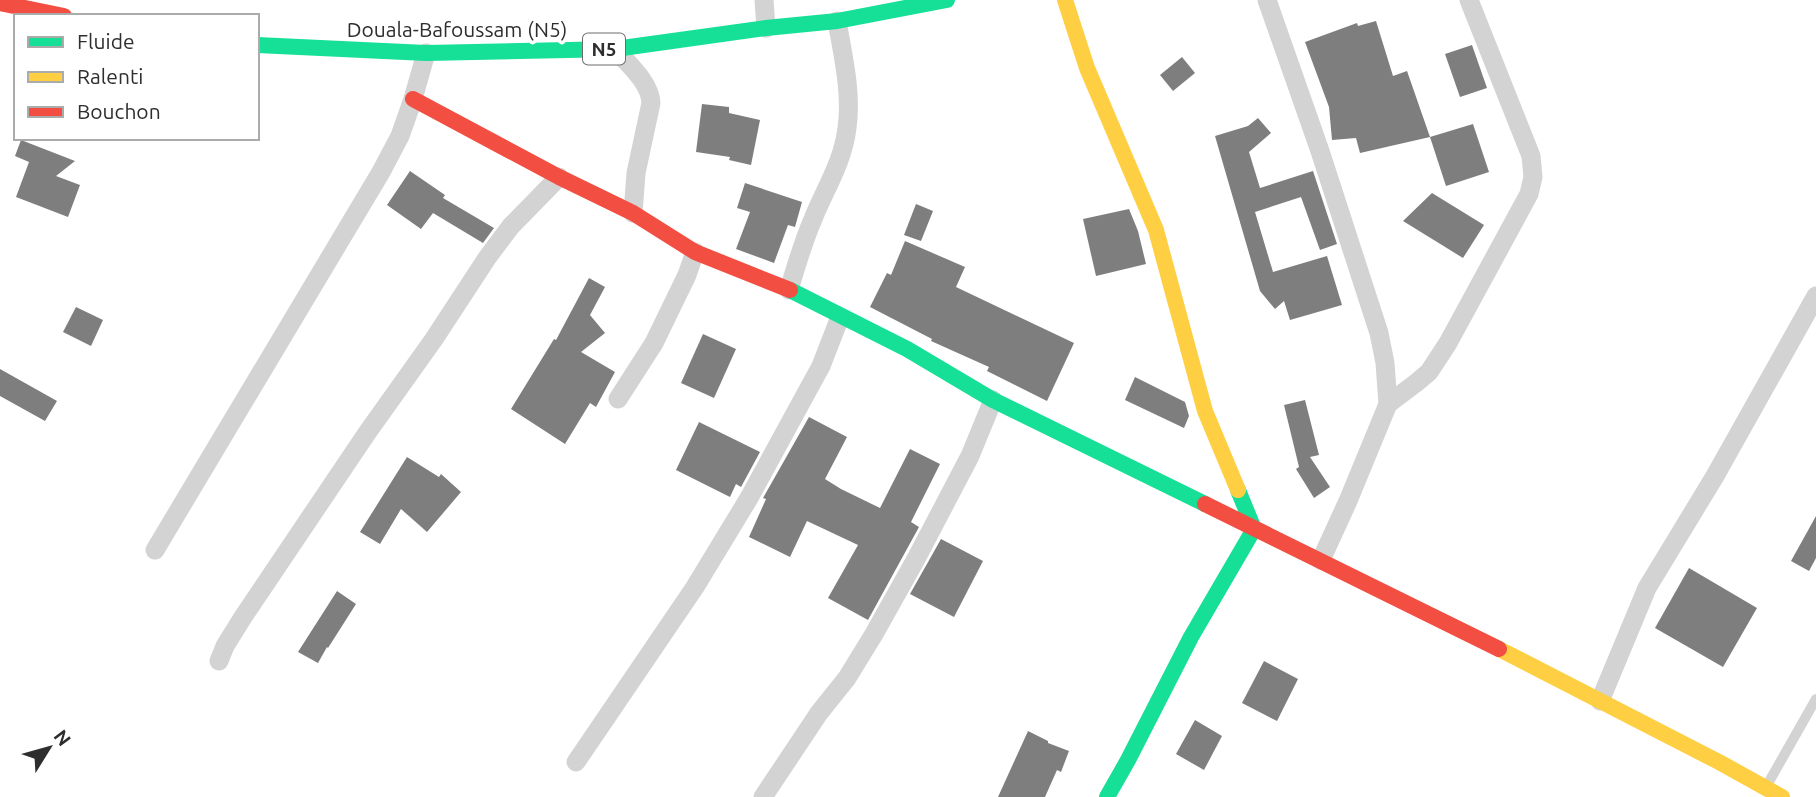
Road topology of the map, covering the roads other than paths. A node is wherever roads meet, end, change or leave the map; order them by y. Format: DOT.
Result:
graph roads {
  1 [pos="764,0"];
  2 [pos="947,0"];
  3 [pos="1065,0"];
  4 [pos="1267,0"];
  5 [pos="1469,0"];
  6 [pos="0,2"];
  7 [pos="55,14"];
  8 [pos="837,21"];
  9 [pos="766,28"];
  10 [pos="259,45"];
  11 [pos="615,49"];
  12 [pos="426,53"];
  13 [pos="413,99"];
  14 [pos="559,177"];
  15 [pos="633,213"];
  16 [pos="695,251"];
  17 [pos="789,290"];
  18 [pos="1816,296"];
  19 [pos="841,317"];
  20 [pos="618,399"];
  21 [pos="993,400"];
  22 [pos="1388,404"];
  23 [pos="1254,529"];
  24 [pos="155,550"];
  25 [pos="1321,560"];
  26 [pos="219,661"];
  27 [pos="1816,699"];
  28 [pos="1600,701"];
  29 [pos="576,762"];
  30 [pos="1766,787"];
  31 [pos="762,797"];
  32 [pos="1107,797"];
  33 [pos="1782,797"];
  1 -- 9 [label="street"];
  2 -- 8 [label="main road, Douala-Bafoussam (N5) / N5"];
  3 -- 23 [label="main road"];
  4 -- 22 [label="street"];
  5 -- 22 [label="street"];
  6 -- 7 [label="main road"];
  8 -- 9 [label="main road, Douala-Bafoussam (N5) / N5"];
  8 -- 17 [label="street"];
  9 -- 11 [label="main road, Douala-Bafoussam (N5) / N5"];
  10 -- 12 [label="main road, Douala-Bafoussam (N5) / N5"];
  11 -- 12 [label="main road, Douala-Bafoussam (N5) / N5"];
  11 -- 15 [label="street"];
  12 -- 13 [label="street"];
  13 -- 14 [label="main road"];
  13 -- 24 [label="street"];
  14 -- 15 [label="main road"];
  14 -- 26 [label="street"];
  15 -- 16 [label="main road"];
  16 -- 17 [label="main road"];
  16 -- 20 [label="street"];
  17 -- 19 [label="main road"];
  18 -- 28 [label="street"];
  19 -- 21 [label="main road"];
  19 -- 29 [label="street"];
  21 -- 23 [label="main road"];
  21 -- 31 [label="street"];
  22 -- 25 [label="street"];
  23 -- 25 [label="main road"];
  23 -- 32 [label="main road"];
  25 -- 28 [label="main road"];
  27 -- 30 [label="lane"];
  28 -- 30 [label="main road"];
  30 -- 33 [label="main road"];
}
